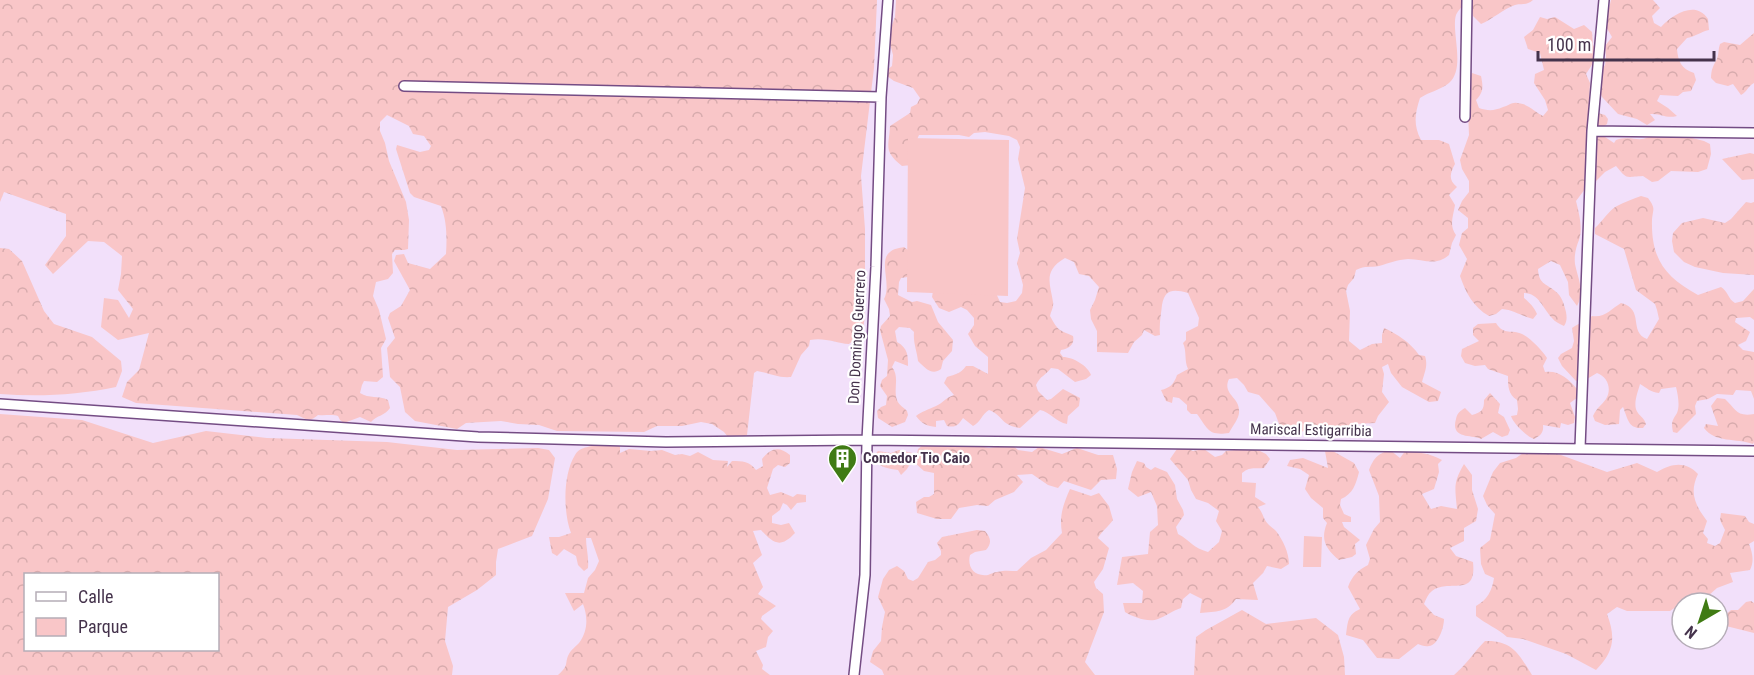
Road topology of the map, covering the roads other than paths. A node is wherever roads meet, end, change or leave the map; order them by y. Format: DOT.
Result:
graph roads {
  1 [pos="888,0"];
  2 [pos="1467,0"];
  3 [pos="1604,0"];
  4 [pos="404,86"];
  5 [pos="881,97"];
  6 [pos="1465,117"];
  7 [pos="1592,131"];
  8 [pos="1754,134"];
  9 [pos="0,404"];
  10 [pos="867,440"];
  11 [pos="1580,448"];
  12 [pos="1754,451"];
  13 [pos="854,675"];
  1 -- 5 [label="street, Don Domingo Guerrero"];
  2 -- 6 [label="street"];
  3 -- 7 [label="street"];
  4 -- 5 [label="street"];
  5 -- 10 [label="street, Don Domingo Guerrero"];
  7 -- 8 [label="street"];
  7 -- 11 [label="street"];
  9 -- 10 [label="street, Mariscal Estigarribia"];
  10 -- 11 [label="street, Mariscal Estigarribia"];
  10 -- 13 [label="street, Don Domingo Guerrero"];
  11 -- 12 [label="street, Mariscal Estigarribia"];
}
